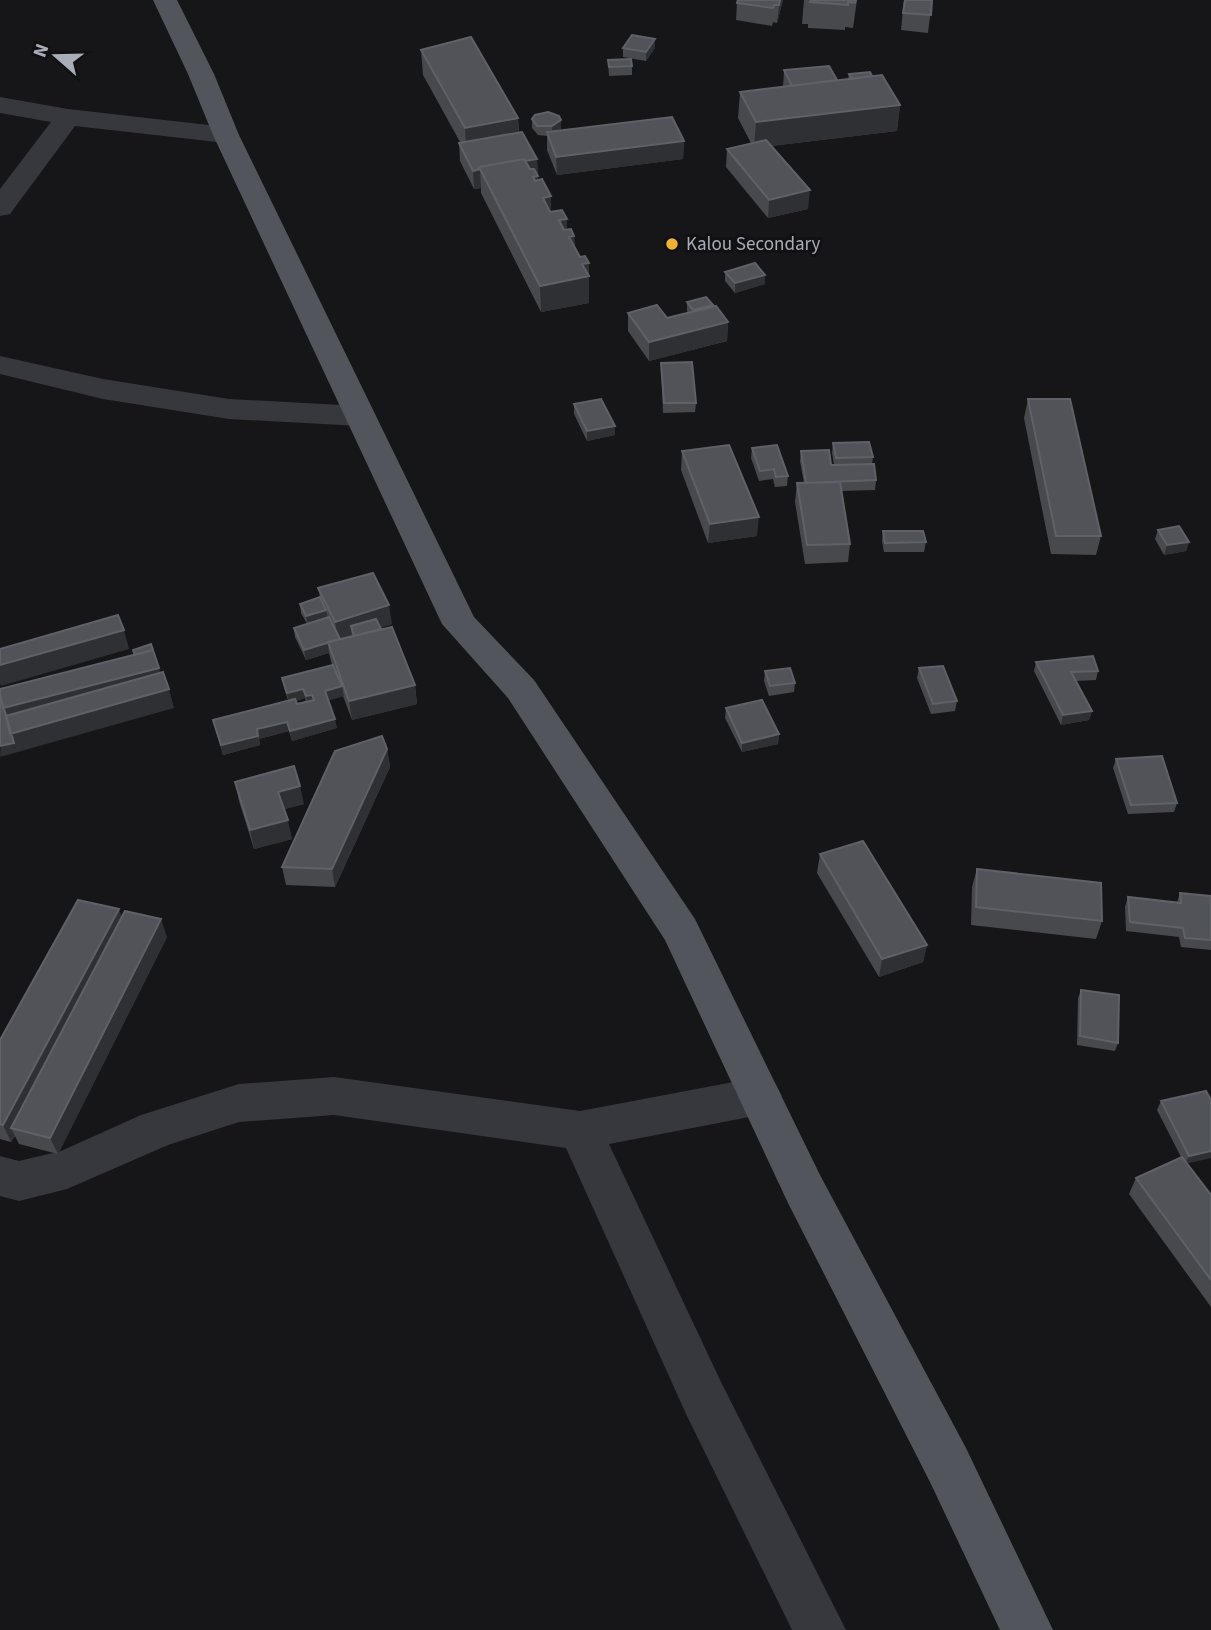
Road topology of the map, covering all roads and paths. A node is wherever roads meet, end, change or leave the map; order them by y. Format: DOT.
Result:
graph roads {
  1 [pos="165,0"];
  2 [pos="0,105"];
  3 [pos="68,117"];
  4 [pos="226,135"];
  5 [pos="0,208"];
  6 [pos="0,365"];
  7 [pos="360,416"];
  8 [pos="760,1096"];
  9 [pos="580,1130"];
  10 [pos="0,1175"];
  11 [pos="820,1630"];
  12 [pos="1027,1630"];
  1 -- 4 [label="main road"];
  2 -- 3 [label="street"];
  3 -- 4 [label="street"];
  3 -- 5 [label="street"];
  4 -- 7 [label="main road"];
  6 -- 7 [label="street"];
  7 -- 8 [label="main road"];
  8 -- 9 [label="street"];
  8 -- 12 [label="main road"];
  9 -- 10 [label="street"];
  9 -- 11 [label="street"];
}
